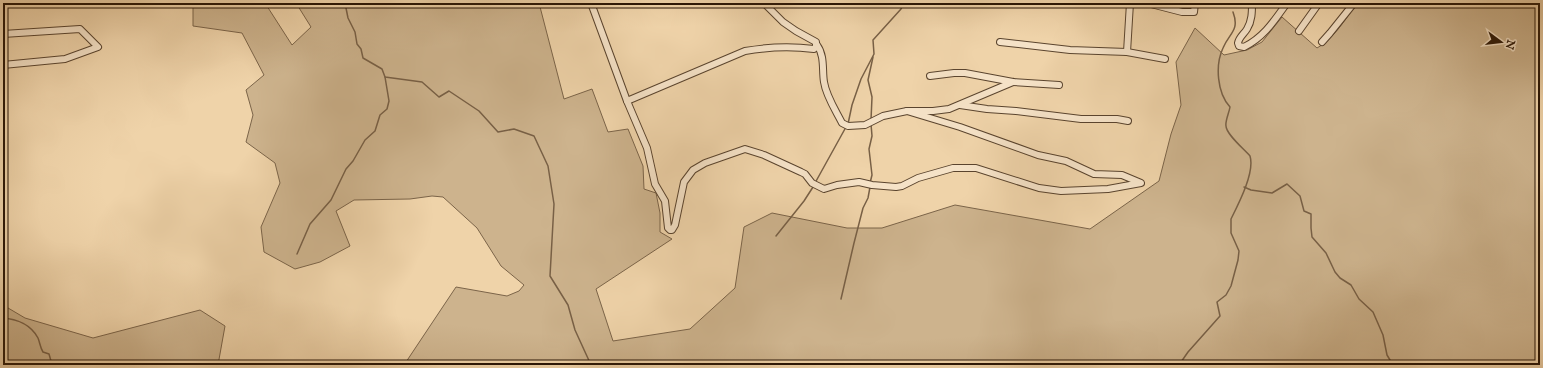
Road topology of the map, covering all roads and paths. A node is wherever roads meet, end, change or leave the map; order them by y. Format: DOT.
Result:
graph roads {
  1 [pos="591,3"];
  2 [pos="764,3"];
  3 [pos="1130,3"];
  4 [pos="1146,3"];
  5 [pos="1195,3"];
  6 [pos="1228,3"];
  7 [pos="1238,3"];
  8 [pos="1252,3"];
  9 [pos="1287,3"];
  10 [pos="1319,3"];
  11 [pos="1354,3"];
  12 [pos="1299,31"];
  13 [pos="3,34"];
  14 [pos="1000,42"];
  15 [pos="1322,42"];
  16 [pos="817,45"];
  17 [pos="1127,52"];
  18 [pos="1165,59"];
  19 [pos="3,65"];
  20 [pos="930,76"];
  21 [pos="1013,82"];
  22 [pos="1059,85"];
  23 [pos="627,101"];
  24 [pos="958,104"];
  25 [pos="907,111"];
  26 [pos="1128,121"];
  1 -- 23 [label="street"];
  2 -- 16 [label="street"];
  3 -- 17 [label="street"];
  4 -- 5 [label="street"];
  6 -- 7 [label="street"];
  8 -- 9 [label="street"];
  10 -- 12 [label="street"];
  11 -- 15 [label="street"];
  13 -- 19 [label="street"];
  14 -- 17 [label="street"];
  16 -- 23 [label="street"];
  16 -- 25 [label="street"];
  17 -- 18 [label="street"];
  20 -- 21 [label="street"];
  21 -- 22 [label="street"];
  21 -- 24 [label="street"];
  23 -- 25 [label="street"];
  24 -- 25 [label="street"];
  24 -- 26 [label="street"];
}
